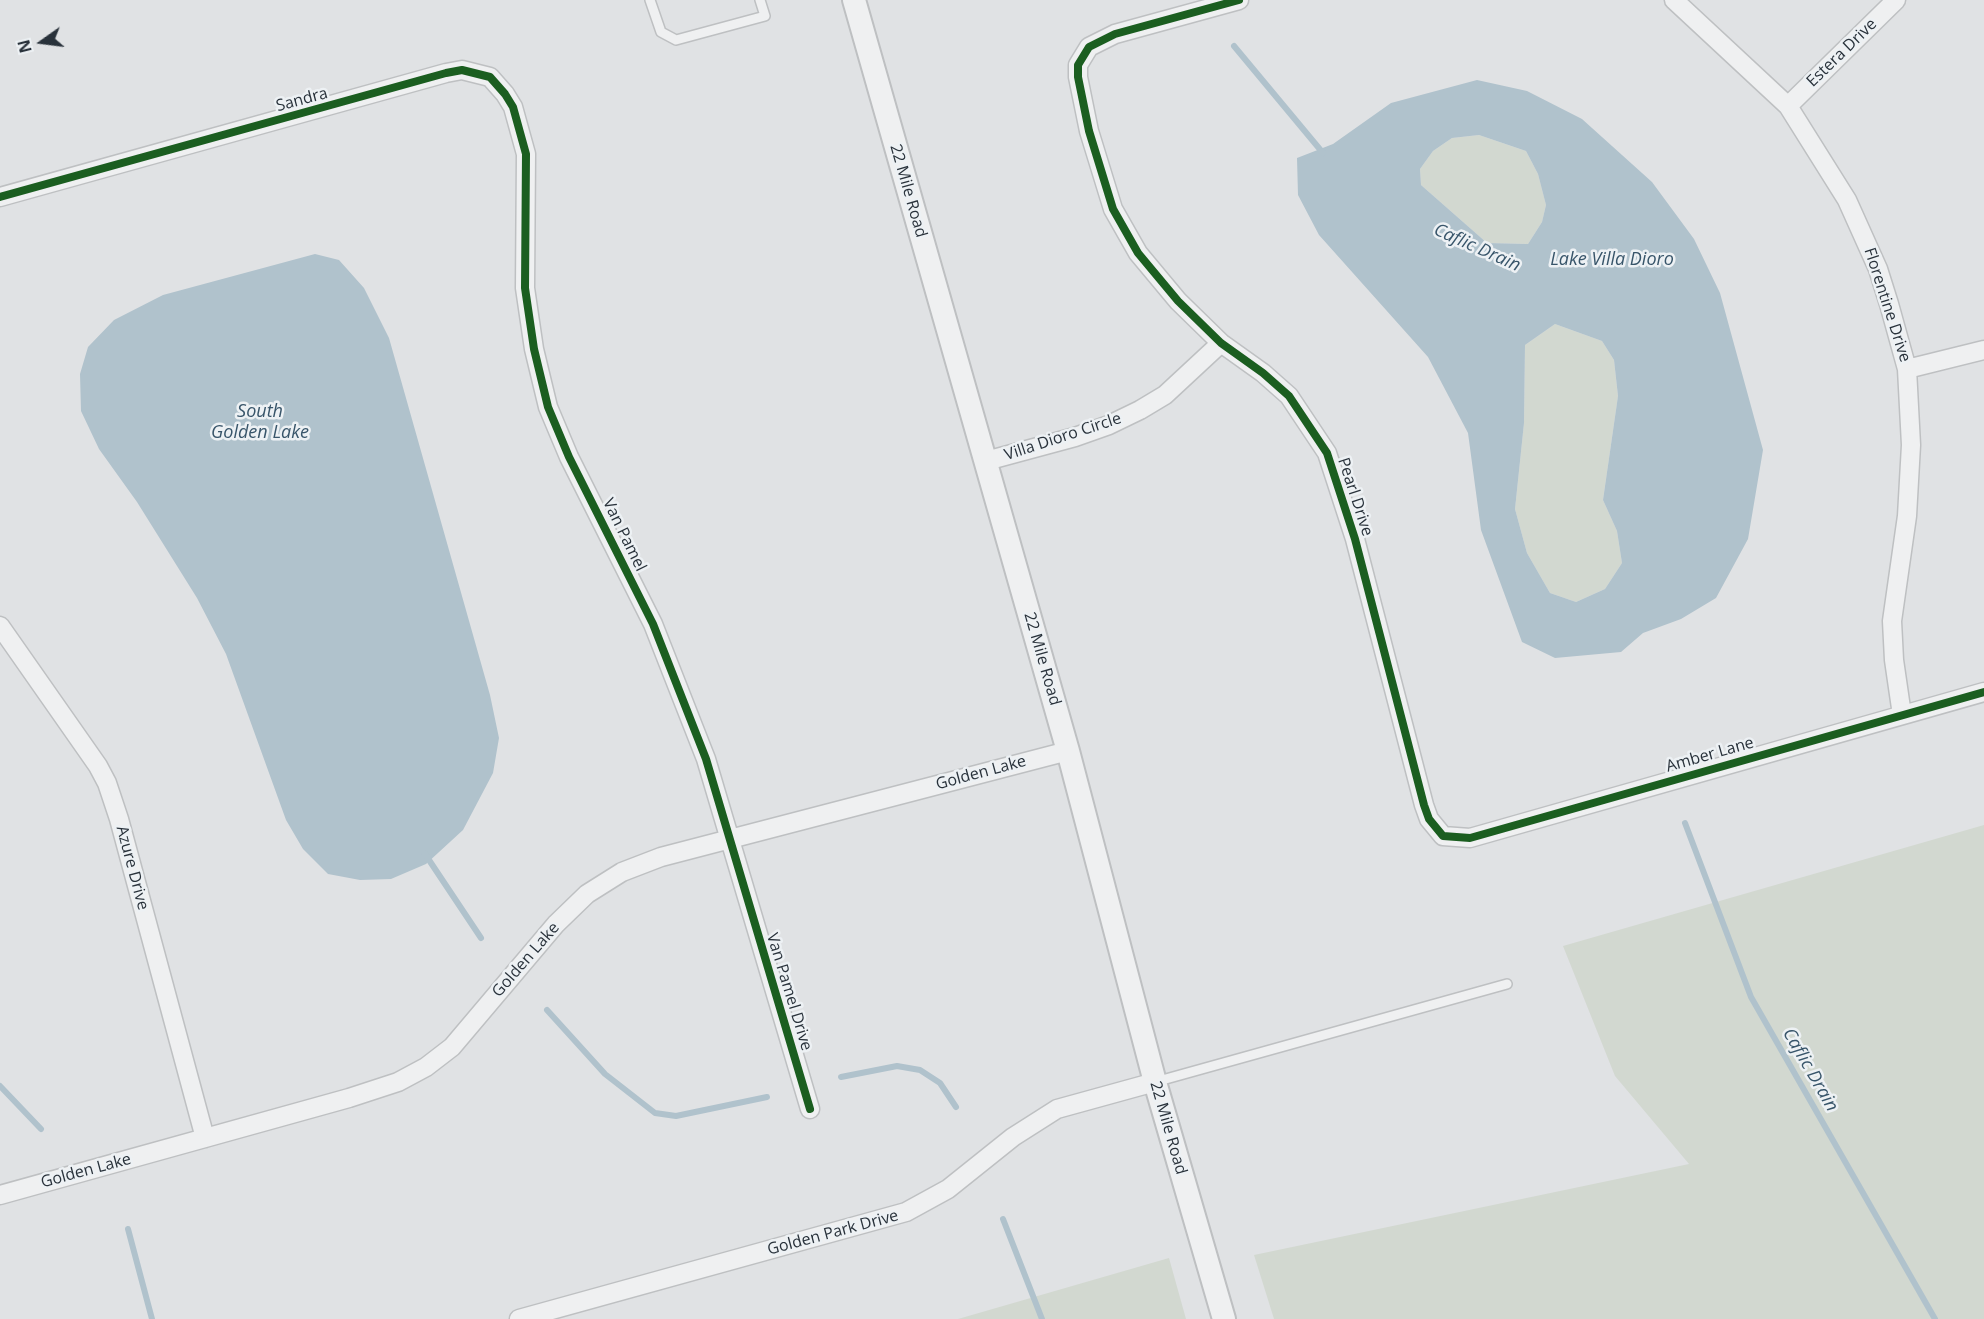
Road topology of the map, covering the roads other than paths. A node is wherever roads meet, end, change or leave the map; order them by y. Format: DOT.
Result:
graph roads {
  1 [pos="650,0"];
  2 [pos="760,0"];
  3 [pos="854,0"];
  4 [pos="1239,0"];
  5 [pos="1674,0"];
  6 [pos="1896,0"];
  7 [pos="1788,106"];
  8 [pos="526,192"];
  9 [pos="0,197"];
  10 [pos="1221,343"];
  11 [pos="1984,350"];
  12 [pos="1907,369"];
  13 [pos="986,462"];
  14 [pos="0,626"];
  15 [pos="1984,692"];
  16 [pos="1902,715"];
  17 [pos="1068,751"];
  18 [pos="1443,836"];
  19 [pos="730,838"];
  20 [pos="742,883"];
  21 [pos="1507,984"];
  22 [pos="1155,1082"];
  23 [pos="810,1109"];
  24 [pos="205,1138"];
  25 [pos="0,1195"];
  26 [pos="519,1319"];
  27 [pos="1224,1319"];
  1 -- 2 [label="lane"];
  3 -- 13 [label="street, 22 Mile Road"];
  4 -- 10 [label="street, Pearl Drive"];
  5 -- 7 [label="street, Florentine Drive"];
  6 -- 7 [label="street, Estera Drive"];
  7 -- 12 [label="street, Florentine Drive"];
  8 -- 9 [label="street, Sandra"];
  8 -- 19 [label="street, Van Pamel"];
  10 -- 13 [label="street, Villa Dioro Circle"];
  10 -- 18 [label="street, Pearl Drive"];
  11 -- 12 [label="street"];
  12 -- 16 [label="street, Florentine Drive"];
  13 -- 17 [label="street, 22 Mile Road"];
  14 -- 24 [label="street, Azure Drive"];
  15 -- 16 [label="street, Amber Lane"];
  16 -- 18 [label="street, Amber Lane"];
  17 -- 19 [label="street, Golden Lake"];
  17 -- 22 [label="street, 22 Mile Road"];
  19 -- 20 [label="street, Van Pamel"];
  19 -- 24 [label="street, Golden Lake"];
  20 -- 23 [label="street, Van Pamel Drive"];
  21 -- 22 [label="lane"];
  22 -- 26 [label="street, Golden Park Drive"];
  22 -- 27 [label="street, 22 Mile Road"];
  24 -- 25 [label="street, Golden Lake"];
}
